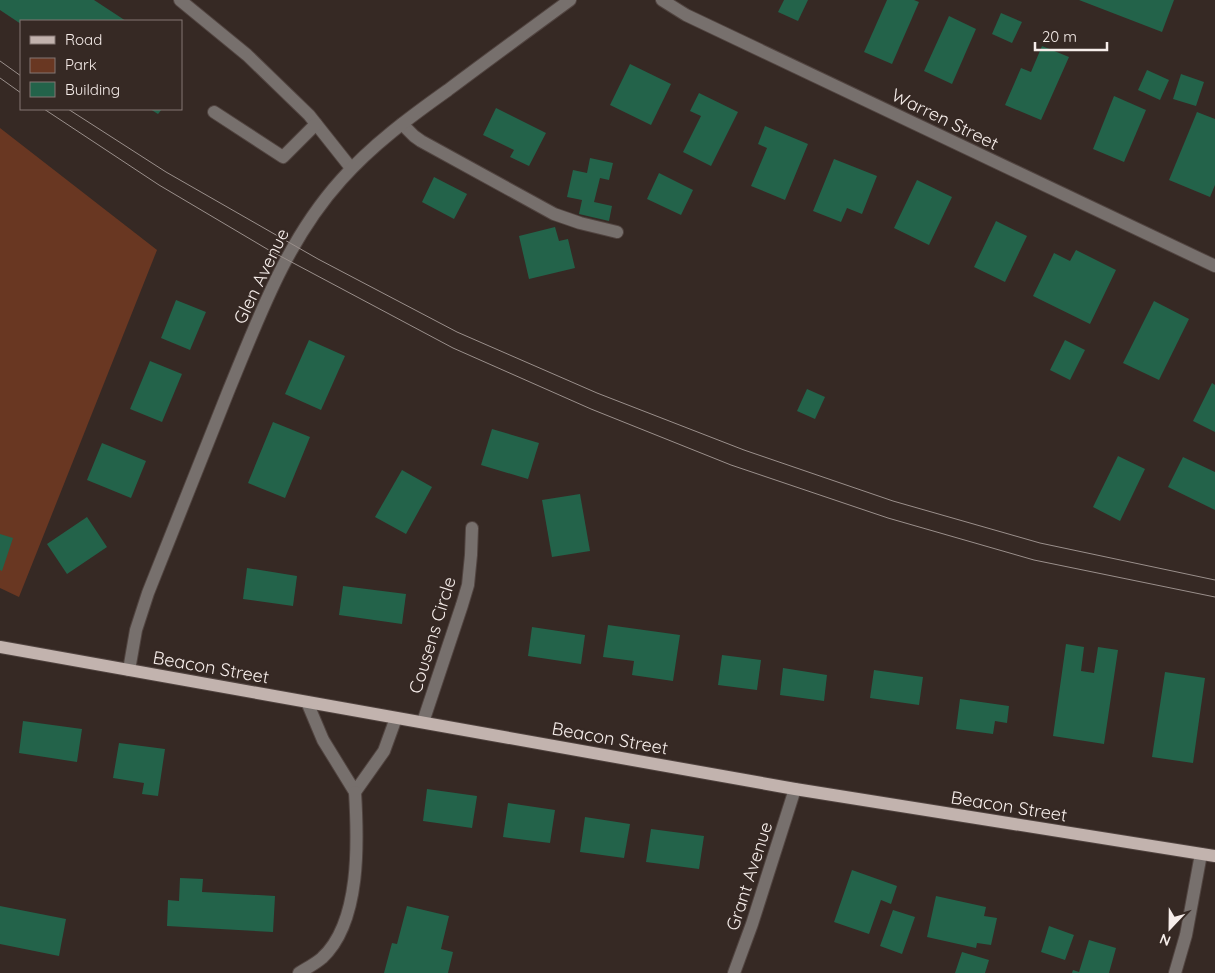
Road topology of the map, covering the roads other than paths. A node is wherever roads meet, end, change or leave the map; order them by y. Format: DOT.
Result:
graph roads {
  1 [pos="180,0"];
  2 [pos="570,0"];
  3 [pos="662,0"];
  4 [pos="214,112"];
  5 [pos="316,124"];
  6 [pos="402,124"];
  7 [pos="351,168"];
  8 [pos="617,232"];
  9 [pos="1215,266"];
  10 [pos="472,528"];
  11 [pos="0,646"];
  12 [pos="129,670"];
  13 [pos="307,702"];
  14 [pos="396,718"];
  15 [pos="423,722"];
  16 [pos="795,789"];
  17 [pos="355,792"];
  18 [pos="1201,854"];
  19 [pos="1215,856"];
  20 [pos="299,973"];
  21 [pos="734,973"];
  22 [pos="1176,973"];
  1 -- 5 [label="street"];
  2 -- 6 [label="street, Glen Avenue"];
  3 -- 9 [label="street, Warren Street"];
  4 -- 5 [label="street"];
  5 -- 7 [label="street"];
  6 -- 7 [label="street, Glen Avenue"];
  6 -- 8 [label="street"];
  7 -- 12 [label="street, Glen Avenue"];
  10 -- 15 [label="street, Cousens Circle"];
  11 -- 12 [label="main road, Beacon Street"];
  12 -- 13 [label="main road, Beacon Street"];
  13 -- 14 [label="main road, Beacon Street"];
  13 -- 17 [label="street"];
  14 -- 15 [label="main road, Beacon Street"];
  14 -- 17 [label="street"];
  15 -- 16 [label="main road, Beacon Street"];
  16 -- 18 [label="main road, Beacon Street"];
  16 -- 21 [label="street, Grant Avenue"];
  17 -- 20 [label="street"];
  18 -- 19 [label="main road, Beacon Street"];
  18 -- 22 [label="street"];
}
